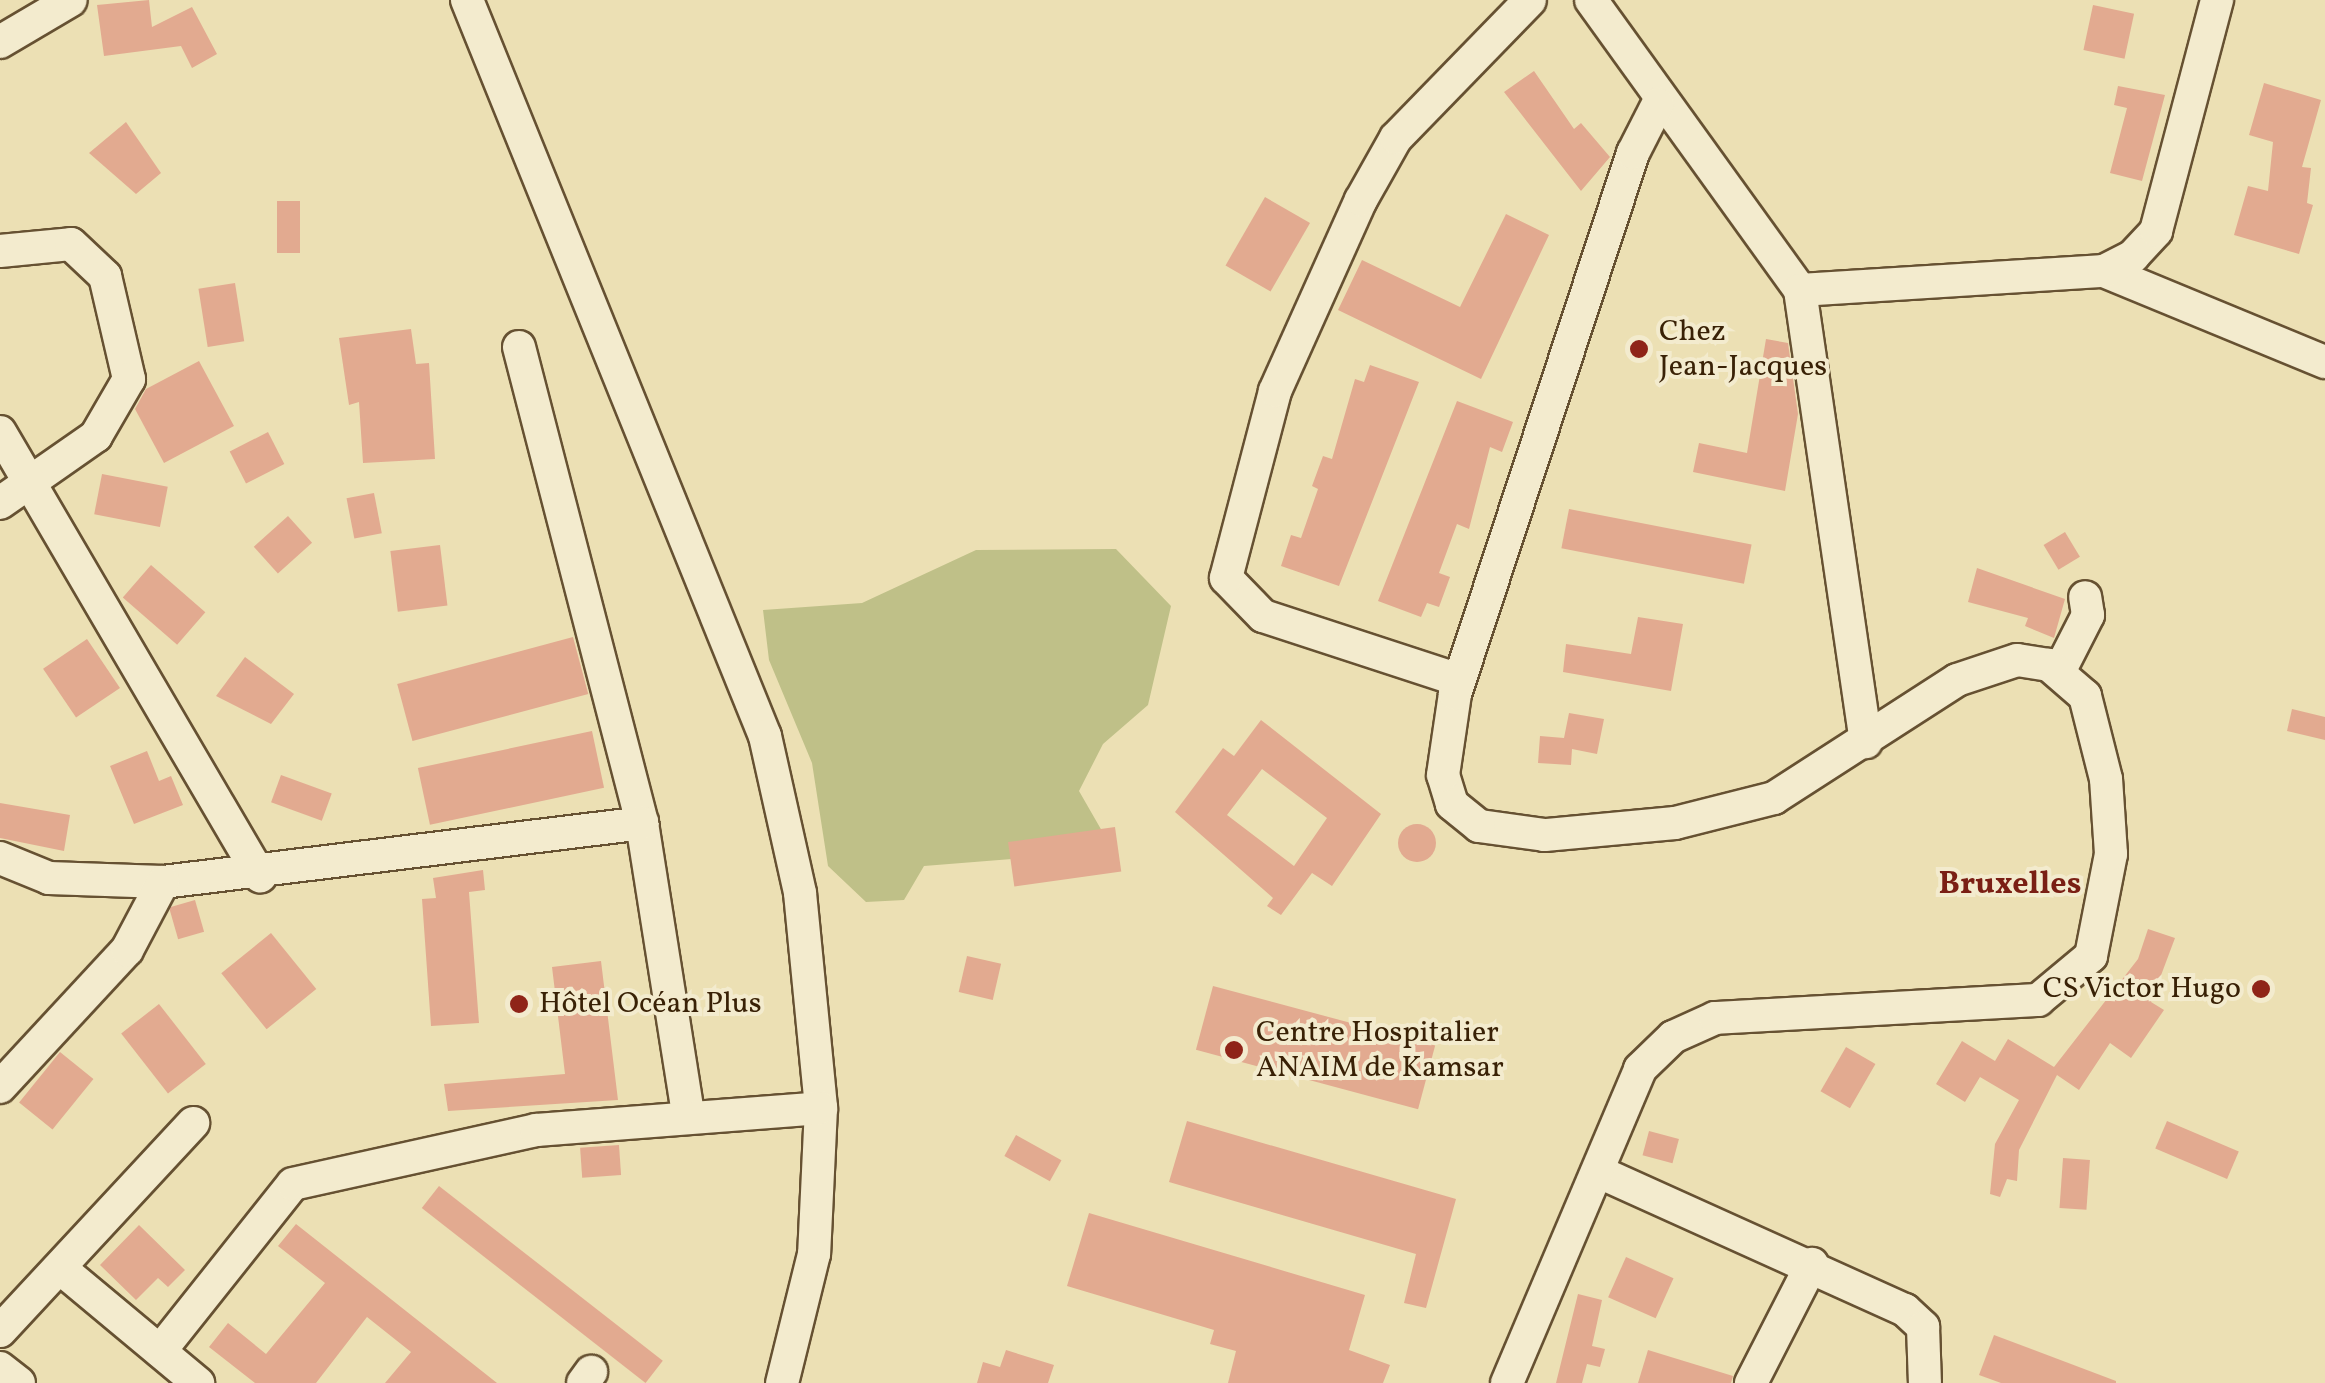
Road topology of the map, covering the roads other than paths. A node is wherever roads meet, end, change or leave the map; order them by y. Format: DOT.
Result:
graph roads {
  1 [pos="71,0"];
  2 [pos="467,0"];
  3 [pos="1530,0"];
  4 [pos="1591,0"];
  5 [pos="2217,0"];
  6 [pos="0,42"];
  7 [pos="1658,104"];
  8 [pos="0,251"];
  9 [pos="2104,271"];
  10 [pos="1800,290"];
  11 [pos="519,347"];
  12 [pos="2325,362"];
  13 [pos="0,432"];
  14 [pos="32,486"];
  15 [pos="0,503"];
  16 [pos="2086,597"];
  17 [pos="2059,672"];
  18 [pos="1460,680"];
  19 [pos="1866,742"];
  20 [pos="642,823"];
  21 [pos="0,858"];
  22 [pos="260,876"];
  23 [pos="163,882"];
  24 [pos="0,1087"];
  25 [pos="820,1108"];
  26 [pos="688,1114"];
  27 [pos="193,1123"];
  28 [pos="1599,1172"];
  29 [pos="1812,1264"];
  30 [pos="60,1268"];
  31 [pos="0,1331"];
  32 [pos="160,1351"];
  33 [pos="0,1368"];
  34 [pos="20,1383"];
  35 [pos="198,1383"];
  36 [pos="782,1383"];
  37 [pos="1507,1383"];
  38 [pos="1750,1383"];
  39 [pos="1925,1383"];
  1 -- 6 [label="street"];
  2 -- 25 [label="street"];
  3 -- 18 [label="street"];
  4 -- 7 [label="street"];
  5 -- 9 [label="street"];
  7 -- 10 [label="street"];
  7 -- 18 [label="street"];
  8 -- 14 [label="street"];
  9 -- 10 [label="street"];
  9 -- 12 [label="street"];
  10 -- 19 [label="street"];
  11 -- 20 [label="street"];
  13 -- 14 [label="street"];
  14 -- 15 [label="street"];
  14 -- 22 [label="street"];
  16 -- 17 [label="street"];
  17 -- 19 [label="street"];
  17 -- 28 [label="street"];
  18 -- 19 [label="street"];
  20 -- 22 [label="street"];
  20 -- 26 [label="street"];
  21 -- 23 [label="street"];
  22 -- 23 [label="street"];
  23 -- 24 [label="street"];
  25 -- 26 [label="street"];
  25 -- 36 [label="street"];
  26 -- 32 [label="street"];
  27 -- 30 [label="street"];
  28 -- 29 [label="street"];
  28 -- 37 [label="street"];
  29 -- 38 [label="street"];
  29 -- 39 [label="street"];
  30 -- 31 [label="street"];
  30 -- 32 [label="street"];
  32 -- 35 [label="street"];
  33 -- 34 [label="street"];
}
